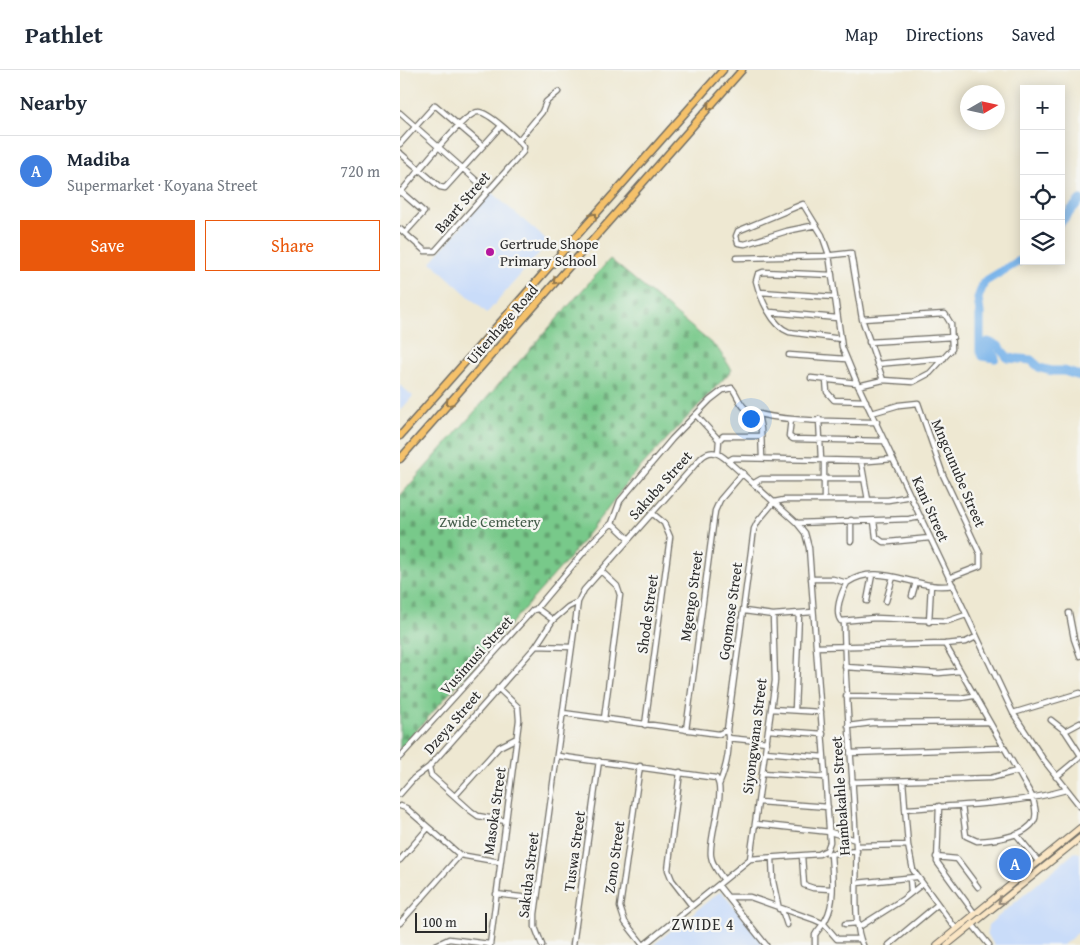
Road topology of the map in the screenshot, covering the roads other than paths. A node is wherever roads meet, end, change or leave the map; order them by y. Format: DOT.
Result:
graph roads {
  1 [pos="723,70"];
  2 [pos="742,70"];
  3 [pos="558,92"];
  4 [pos="400,113"];
  5 [pos="458,125"];
  6 [pos="416,126"];
  7 [pos="501,126"];
  8 [pos="518,141"];
  9 [pos="400,144"];
  10 [pos="483,146"];
  11 [pos="439,147"];
  12 [pos="400,152"];
  13 [pos="464,168"];
  14 [pos="419,170"];
  15 [pos="488,190"];
  16 [pos="400,192"];
  17 [pos="816,225"];
  18 [pos="400,229"];
  19 [pos="406,233"];
  20 [pos="829,255"];
  21 [pos="736,258"];
  22 [pos="832,275"];
  23 [pos="760,292"];
  24 [pos="834,297"];
  25 [pos="770,312"];
  26 [pos="837,318"];
  27 [pos="862,319"];
  28 [pos="953,337"];
  29 [pos="840,339"];
  30 [pos="869,342"];
  31 [pos="789,355"];
  32 [pos="944,358"];
  33 [pos="846,359"];
  34 [pos="877,364"];
  35 [pos="811,378"];
  36 [pos="826,380"];
  37 [pos="883,380"];
  38 [pos="858,385"];
  39 [pos="866,401"];
  40 [pos="872,413"];
  41 [pos="758,414"];
  42 [pos="696,415"];
  43 [pos="819,419"];
  44 [pos="791,420"];
  45 [pos="876,422"];
  46 [pos="400,436"];
  47 [pos="761,436"];
  48 [pos="719,440"];
  49 [pos="820,440"];
  50 [pos="885,441"];
  51 [pos="718,453"];
  52 [pos="762,458"];
  53 [pos="400,459"];
  54 [pos="894,459"];
  55 [pos="728,460"];
  56 [pos="823,460"];
  57 [pos="861,461"];
  58 [pos="743,474"];
  59 [pos="825,479"];
  60 [pos="864,479"];
  61 [pos="754,483"];
  62 [pos="911,496"];
  63 [pos="824,500"];
  64 [pos="868,500"];
  65 [pos="774,502"];
  66 [pos="652,513"];
  67 [pos="921,517"];
  68 [pos="851,520"];
  69 [pos="874,520"];
  70 [pos="797,522"];
  71 [pos="612,523"];
  72 [pos="930,538"];
  73 [pos="629,539"];
  74 [pos="851,542"];
  75 [pos="601,571"];
  76 [pos="872,575"];
  77 [pos="893,577"];
  78 [pos="949,578"];
  79 [pos="811,579"];
  80 [pos="916,582"];
  81 [pos="847,583"];
  82 [pos="931,585"];
  83 [pos="953,585"];
  84 [pos="912,596"];
  85 [pos="867,601"];
  86 [pos="578,602"];
  87 [pos="886,602"];
  88 [pos="536,609"];
  89 [pos="744,611"];
  90 [pos="813,612"];
  91 [pos="1069,613"];
  92 [pos="798,614"];
  93 [pos="772,615"];
  94 [pos="966,615"];
  95 [pos="553,620"];
  96 [pos="843,621"];
  97 [pos="929,622"];
  98 [pos="976,638"];
  99 [pos="945,644"];
  100 [pos="844,645"];
  101 [pos="536,646"];
  102 [pos="571,647"];
  103 [pos="816,647"];
  104 [pos="1080,656"];
  105 [pos="844,667"];
  106 [pos="959,671"];
  107 [pos="498,688"];
  108 [pos="1080,693"];
  109 [pos="846,696"];
  110 [pos="973,696"];
  111 [pos="771,709"];
  112 [pos="795,710"];
  113 [pos="821,712"];
  114 [pos="563,713"];
  115 [pos="1013,713"];
  116 [pos="604,719"];
  117 [pos="1051,720"];
  118 [pos="988,722"];
  119 [pos="1080,723"];
  120 [pos="645,725"];
  121 [pos="848,726"];
  122 [pos="686,730"];
  123 [pos="726,730"];
  124 [pos="768,730"];
  125 [pos="1064,731"];
  126 [pos="823,734"];
  127 [pos="517,738"];
  128 [pos="728,738"];
  129 [pos="767,742"];
  130 [pos="1003,748"];
  131 [pos="766,752"];
  132 [pos="850,753"];
  133 [pos="1080,755"];
  134 [pos="558,756"];
  135 [pos="400,757"];
  136 [pos="824,757"];
  137 [pos="599,761"];
  138 [pos="640,766"];
  139 [pos="429,767"];
  140 [pos="680,772"];
  141 [pos="1017,772"];
  142 [pos="762,773"];
  143 [pos="826,777"];
  144 [pos="1056,777"];
  145 [pos="903,781"];
  146 [pos="852,782"];
  147 [pos="719,787"];
  148 [pos="1066,790"];
  149 [pos="400,794"];
  150 [pos="455,796"];
  151 [pos="1033,798"];
  152 [pos="759,802"];
  153 [pos="400,806"];
  154 [pos="939,806"];
  155 [pos="962,806"];
  156 [pos="1080,806"];
  157 [pos="828,807"];
  158 [pos="906,809"];
  159 [pos="506,821"];
  160 [pos="756,824"];
  161 [pos="428,828"];
  162 [pos="1080,828"];
  163 [pos="830,834"];
  164 [pos="1016,834"];
  165 [pos="1080,838"];
  166 [pos="908,845"];
  167 [pos="856,846"];
  168 [pos="831,853"];
  169 [pos="819,854"];
  170 [pos="460,855"];
  171 [pos="802,856"];
  172 [pos="936,857"];
  173 [pos="772,858"];
  174 [pos="750,859"];
  175 [pos="400,860"];
  176 [pos="1038,861"];
  177 [pos="500,862"];
  178 [pos="916,877"];
  179 [pos="910,878"];
  180 [pos="724,880"];
  181 [pos="857,884"];
  182 [pos="921,884"];
  183 [pos="718,885"];
  184 [pos="978,887"];
  185 [pos="831,889"];
  186 [pos="911,892"];
  187 [pos="496,894"];
  188 [pos="728,897"];
  189 [pos="537,899"];
  190 [pos="937,905"];
  191 [pos="692,906"];
  192 [pos="780,909"];
  193 [pos="975,914"];
  194 [pos="400,923"];
  195 [pos="824,924"];
  196 [pos="845,924"];
  197 [pos="972,924"];
  198 [pos="858,925"];
  199 [pos="787,926"];
  200 [pos="956,929"];
  201 [pos="860,939"];
  202 [pos="489,944"];
  203 [pos="436,945"];
  204 [pos="542,945"];
  205 [pos="573,945"];
  206 [pos="644,945"];
  207 [pos="766,945"];
  208 [pos="815,945"];
  209 [pos="863,945"];
  210 [pos="889,945"];
  211 [pos="936,945"];
  212 [pos="947,945"];
  213 [pos="989,945"];
  46 -- 1 [label="main road, Uitenhage Road, one-way"];
  2 -- 53 [label="main road, Uitenhage Road, one-way"];
  3 -- 8 [label="street"];
  4 -- 6 [label="street"];
  5 -- 6 [label="street"];
  5 -- 7 [label="street"];
  5 -- 10 [label="street"];
  5 -- 11 [label="street"];
  6 -- 9 [label="street"];
  6 -- 11 [label="street"];
  7 -- 8 [label="street"];
  7 -- 10 [label="street"];
  8 -- 15 [label="street, Baart Street"];
  10 -- 13 [label="street"];
  11 -- 13 [label="street"];
  11 -- 14 [label="street"];
  12 -- 14 [label="street"];
  13 -- 14 [label="street"];
  13 -- 15 [label="street"];
  14 -- 16 [label="street"];
  15 -- 19 [label="street, Baart Street"];
  16 -- 19 [label="street, Baart Street"];
  17 -- 17 [label="street, Kani Street"];
  17 -- 20 [label="street, Kani Street"];
  18 -- 19 [label="street, Baart Street"];
  20 -- 21 [label="street"];
  20 -- 22 [label="street, Kani Street"];
  20 -- 27 [label="street"];
  22 -- 23 [label="street"];
  22 -- 24 [label="street, Kani Street"];
  23 -- 24 [label="street"];
  23 -- 25 [label="street"];
  24 -- 26 [label="street, Kani Street"];
  25 -- 26 [label="street"];
  25 -- 29 [label="street"];
  26 -- 29 [label="street, Kani Street"];
  27 -- 28 [label="street"];
  27 -- 30 [label="street"];
  28 -- 30 [label="street"];
  28 -- 32 [label="street"];
  29 -- 33 [label="street, Kani Street"];
  30 -- 34 [label="street"];
  31 -- 33 [label="street"];
  32 -- 34 [label="street"];
  32 -- 37 [label="street"];
  33 -- 38 [label="street, Kani Street"];
  34 -- 37 [label="street"];
  35 -- 36 [label="street"];
  36 -- 38 [label="street"];
  36 -- 39 [label="street"];
  37 -- 38 [label="street"];
  38 -- 39 [label="street, Kani Street"];
  39 -- 40 [label="street, Kani Street"];
  40 -- 45 [label="street, Kani Street"];
  40 -- 78 [label="street, Mngcunube Street"];
  41 -- 42 [label="street"];
  41 -- 44 [label="street"];
  41 -- 47 [label="street"];
  42 -- 48 [label="street"];
  42 -- 71 [label="street"];
  43 -- 44 [label="street"];
  43 -- 45 [label="street"];
  43 -- 49 [label="street"];
  44 -- 49 [label="street"];
  45 -- 50 [label="street, Kani Street"];
  47 -- 48 [label="street"];
  47 -- 52 [label="street"];
  48 -- 51 [label="street"];
  49 -- 50 [label="street"];
  49 -- 56 [label="street"];
  50 -- 54 [label="street, Kani Street"];
  51 -- 55 [label="street"];
  51 -- 66 [label="street, Sakuba Street"];
  52 -- 55 [label="street"];
  52 -- 56 [label="street"];
  54 -- 57 [label="street"];
  54 -- 62 [label="street, Kani Street"];
  55 -- 58 [label="street"];
  56 -- 57 [label="street"];
  56 -- 59 [label="street"];
  57 -- 60 [label="street"];
  58 -- 61 [label="street"];
  58 -- 122 [label="street, Mgengo Street"];
  59 -- 60 [label="street"];
  59 -- 61 [label="street"];
  59 -- 63 [label="street"];
  60 -- 64 [label="street"];
  61 -- 65 [label="street"];
  62 -- 64 [label="street"];
  62 -- 67 [label="street, Kani Street"];
  63 -- 64 [label="street"];
  63 -- 65 [label="street"];
  65 -- 70 [label="street"];
  65 -- 89 [label="street, Gqomose Street"];
  66 -- 73 [label="street, Sakuba Street"];
  66 -- 120 [label="street, Shode Street"];
  67 -- 69 [label="street"];
  67 -- 72 [label="street, Kani Street"];
  68 -- 69 [label="street"];
  68 -- 70 [label="street"];
  68 -- 74 [label="street"];
  69 -- 72 [label="street"];
  70 -- 79 [label="street"];
  71 -- 73 [label="street"];
  71 -- 88 [label="street, Vusimusi Street"];
  72 -- 78 [label="street, Kani Street"];
  73 -- 75 [label="street, Sakuba Street"];
  75 -- 86 [label="street, Sakuba Street"];
  75 -- 116 [label="street"];
  76 -- 77 [label="street"];
  76 -- 81 [label="street"];
  76 -- 85 [label="street"];
  77 -- 80 [label="street"];
  77 -- 87 [label="street"];
  78 -- 83 [label="street, Kani Street"];
  79 -- 81 [label="street"];
  79 -- 90 [label="street"];
  80 -- 82 [label="street"];
  80 -- 84 [label="street"];
  81 -- 96 [label="street"];
  82 -- 83 [label="street"];
  82 -- 97 [label="street"];
  83 -- 94 [label="street, Kani Street"];
  86 -- 95 [label="street"];
  86 -- 102 [label="street, Sakuba Street"];
  88 -- 95 [label="street"];
  88 -- 135 [label="street, Vusimusi Street"];
  89 -- 93 [label="street"];
  89 -- 123 [label="street, Gqomose Street"];
  90 -- 92 [label="street"];
  90 -- 103 [label="street"];
  91 -- 104 [label="street"];
  92 -- 93 [label="street"];
  92 -- 112 [label="street"];
  93 -- 111 [label="street, Siyongwana Street"];
  94 -- 97 [label="street"];
  94 -- 98 [label="street, Kani Street"];
  95 -- 101 [label="street, Dzeya Street"];
  96 -- 97 [label="street"];
  96 -- 100 [label="street, Hambakahle Street"];
  98 -- 99 [label="street"];
  98 -- 115 [label="street, Kani Street"];
  99 -- 100 [label="street"];
  99 -- 106 [label="street"];
  100 -- 103 [label="street"];
  100 -- 105 [label="street, Hambakahle Street"];
  101 -- 102 [label="street"];
  101 -- 107 [label="street, Dzeya Street"];
  102 -- 114 [label="street, Sakuba Street"];
  103 -- 113 [label="street"];
  105 -- 106 [label="street"];
  105 -- 109 [label="street, Hambakahle Street"];
  106 -- 110 [label="street"];
  107 -- 127 [label="street, Masoka Street"];
  107 -- 139 [label="street, Dzeya Street"];
  108 -- 115 [label="street"];
  109 -- 110 [label="street"];
  109 -- 121 [label="street, Hambakahle Street"];
  110 -- 118 [label="street"];
  111 -- 112 [label="street"];
  111 -- 124 [label="street, Siyongwana Street"];
  112 -- 113 [label="street"];
  113 -- 126 [label="street"];
  114 -- 116 [label="street"];
  114 -- 134 [label="street, Sakuba Street"];
  115 -- 144 [label="street, Kani Street"];
  116 -- 120 [label="street"];
  117 -- 125 [label="street"];
  118 -- 121 [label="street"];
  118 -- 130 [label="street"];
  119 -- 125 [label="street"];
  120 -- 122 [label="street"];
  121 -- 132 [label="street, Hambakahle Street"];
  122 -- 123 [label="street"];
  123 -- 128 [label="street"];
  124 -- 126 [label="street"];
  124 -- 129 [label="street, Siyongwana Street"];
  125 -- 133 [label="street"];
  126 -- 136 [label="street"];
  127 -- 150 [label="street"];
  127 -- 159 [label="street, Masoka Street"];
  128 -- 129 [label="street"];
  128 -- 147 [label="street"];
  129 -- 131 [label="street, Siyongwana Street"];
  130 -- 132 [label="street"];
  130 -- 141 [label="street"];
  131 -- 136 [label="street"];
  131 -- 142 [label="street, Siyongwana Street"];
  132 -- 146 [label="street, Hambakahle Street"];
  133 -- 144 [label="street"];
  134 -- 137 [label="street"];
  134 -- 189 [label="street, Sakuba Street"];
  136 -- 143 [label="street"];
  137 -- 138 [label="street"];
  137 -- 205 [label="street, Tuswa Street"];
  138 -- 140 [label="street"];
  138 -- 206 [label="street, Zono Street"];
  139 -- 149 [label="street"];
  139 -- 150 [label="street, Dzeya Street"];
  140 -- 147 [label="street"];
  140 -- 191 [label="street"];
  141 -- 145 [label="street"];
  141 -- 151 [label="street"];
  142 -- 143 [label="street"];
  142 -- 152 [label="street, Siyongwana Street"];
  143 -- 157 [label="street"];
  144 -- 148 [label="street, Kani Street"];
  145 -- 146 [label="street"];
  145 -- 158 [label="street"];
  146 -- 167 [label="street, Hambakahle Street"];
  147 -- 180 [label="street"];
  148 -- 151 [label="street"];
  148 -- 156 [label="street, Kani Street"];
  150 -- 159 [label="street, Dzeya Street"];
  151 -- 155 [label="street"];
  151 -- 164 [label="street"];
  152 -- 157 [label="street"];
  152 -- 160 [label="street, Siyongwana Street"];
  153 -- 161 [label="street"];
  154 -- 155 [label="street"];
  154 -- 158 [label="street"];
  154 -- 172 [label="street"];
  155 -- 164 [label="street"];
  157 -- 163 [label="street"];
  158 -- 166 [label="street"];
  159 -- 177 [label="street, Masoka Street"];
  160 -- 163 [label="street"];
  160 -- 174 [label="street, Siyongwana Street"];
  161 -- 170 [label="street"];
  161 -- 175 [label="street"];
  162 -- 176 [label="main road"];
  163 -- 167 [label="street"];
  163 -- 169 [label="street"];
  164 -- 176 [label="street"];
  165 -- 197 [label="main road, one-way"];
  166 -- 167 [label="street"];
  166 -- 178 [label="street"];
  167 -- 168 [label="street"];
  167 -- 181 [label="street, Hambakahle Street"];
  168 -- 169 [label="street"];
  168 -- 185 [label="street"];
  169 -- 171 [label="street"];
  170 -- 177 [label="street"];
  170 -- 194 [label="street"];
  171 -- 173 [label="street"];
  171 -- 185 [label="street"];
  172 -- 184 [label="street"];
  172 -- 193 [label="street"];
  173 -- 174 [label="street"];
  173 -- 192 [label="street"];
  174 -- 180 [label="street"];
  176 -- 193 [label="main road"];
  177 -- 187 [label="street, Masoka Street"];
  178 -- 179 [label="street"];
  178 -- 182 [label="street"];
  179 -- 181 [label="street"];
  179 -- 186 [label="street"];
  180 -- 183 [label="street"];
  181 -- 198 [label="street, Hambakahle Street"];
  182 -- 186 [label="street"];
  182 -- 190 [label="street"];
  183 -- 188 [label="street"];
  183 -- 191 [label="street"];
  185 -- 195 [label="street"];
  186 -- 198 [label="street"];
  187 -- 189 [label="street"];
  187 -- 202 [label="street, Masoka Street"];
  188 -- 192 [label="street"];
  188 -- 207 [label="street"];
  189 -- 204 [label="street, Sakuba Street"];
  190 -- 200 [label="street"];
  190 -- 210 [label="street"];
  191 -- 206 [label="street"];
  192 -- 195 [label="street"];
  192 -- 199 [label="street"];
  193 -- 200 [label="main road"];
  195 -- 201 [label="street"];
  195 -- 208 [label="street"];
  196 -- 198 [label="street"];
  197 -- 212 [label="main road"];
  197 -- 213 [label="street"];
  198 -- 201 [label="street, Hambakahle Street"];
  200 -- 211 [label="main road"];
  201 -- 209 [label="street, Hambakahle Street"];
  202 -- 203 [label="street"];
}
